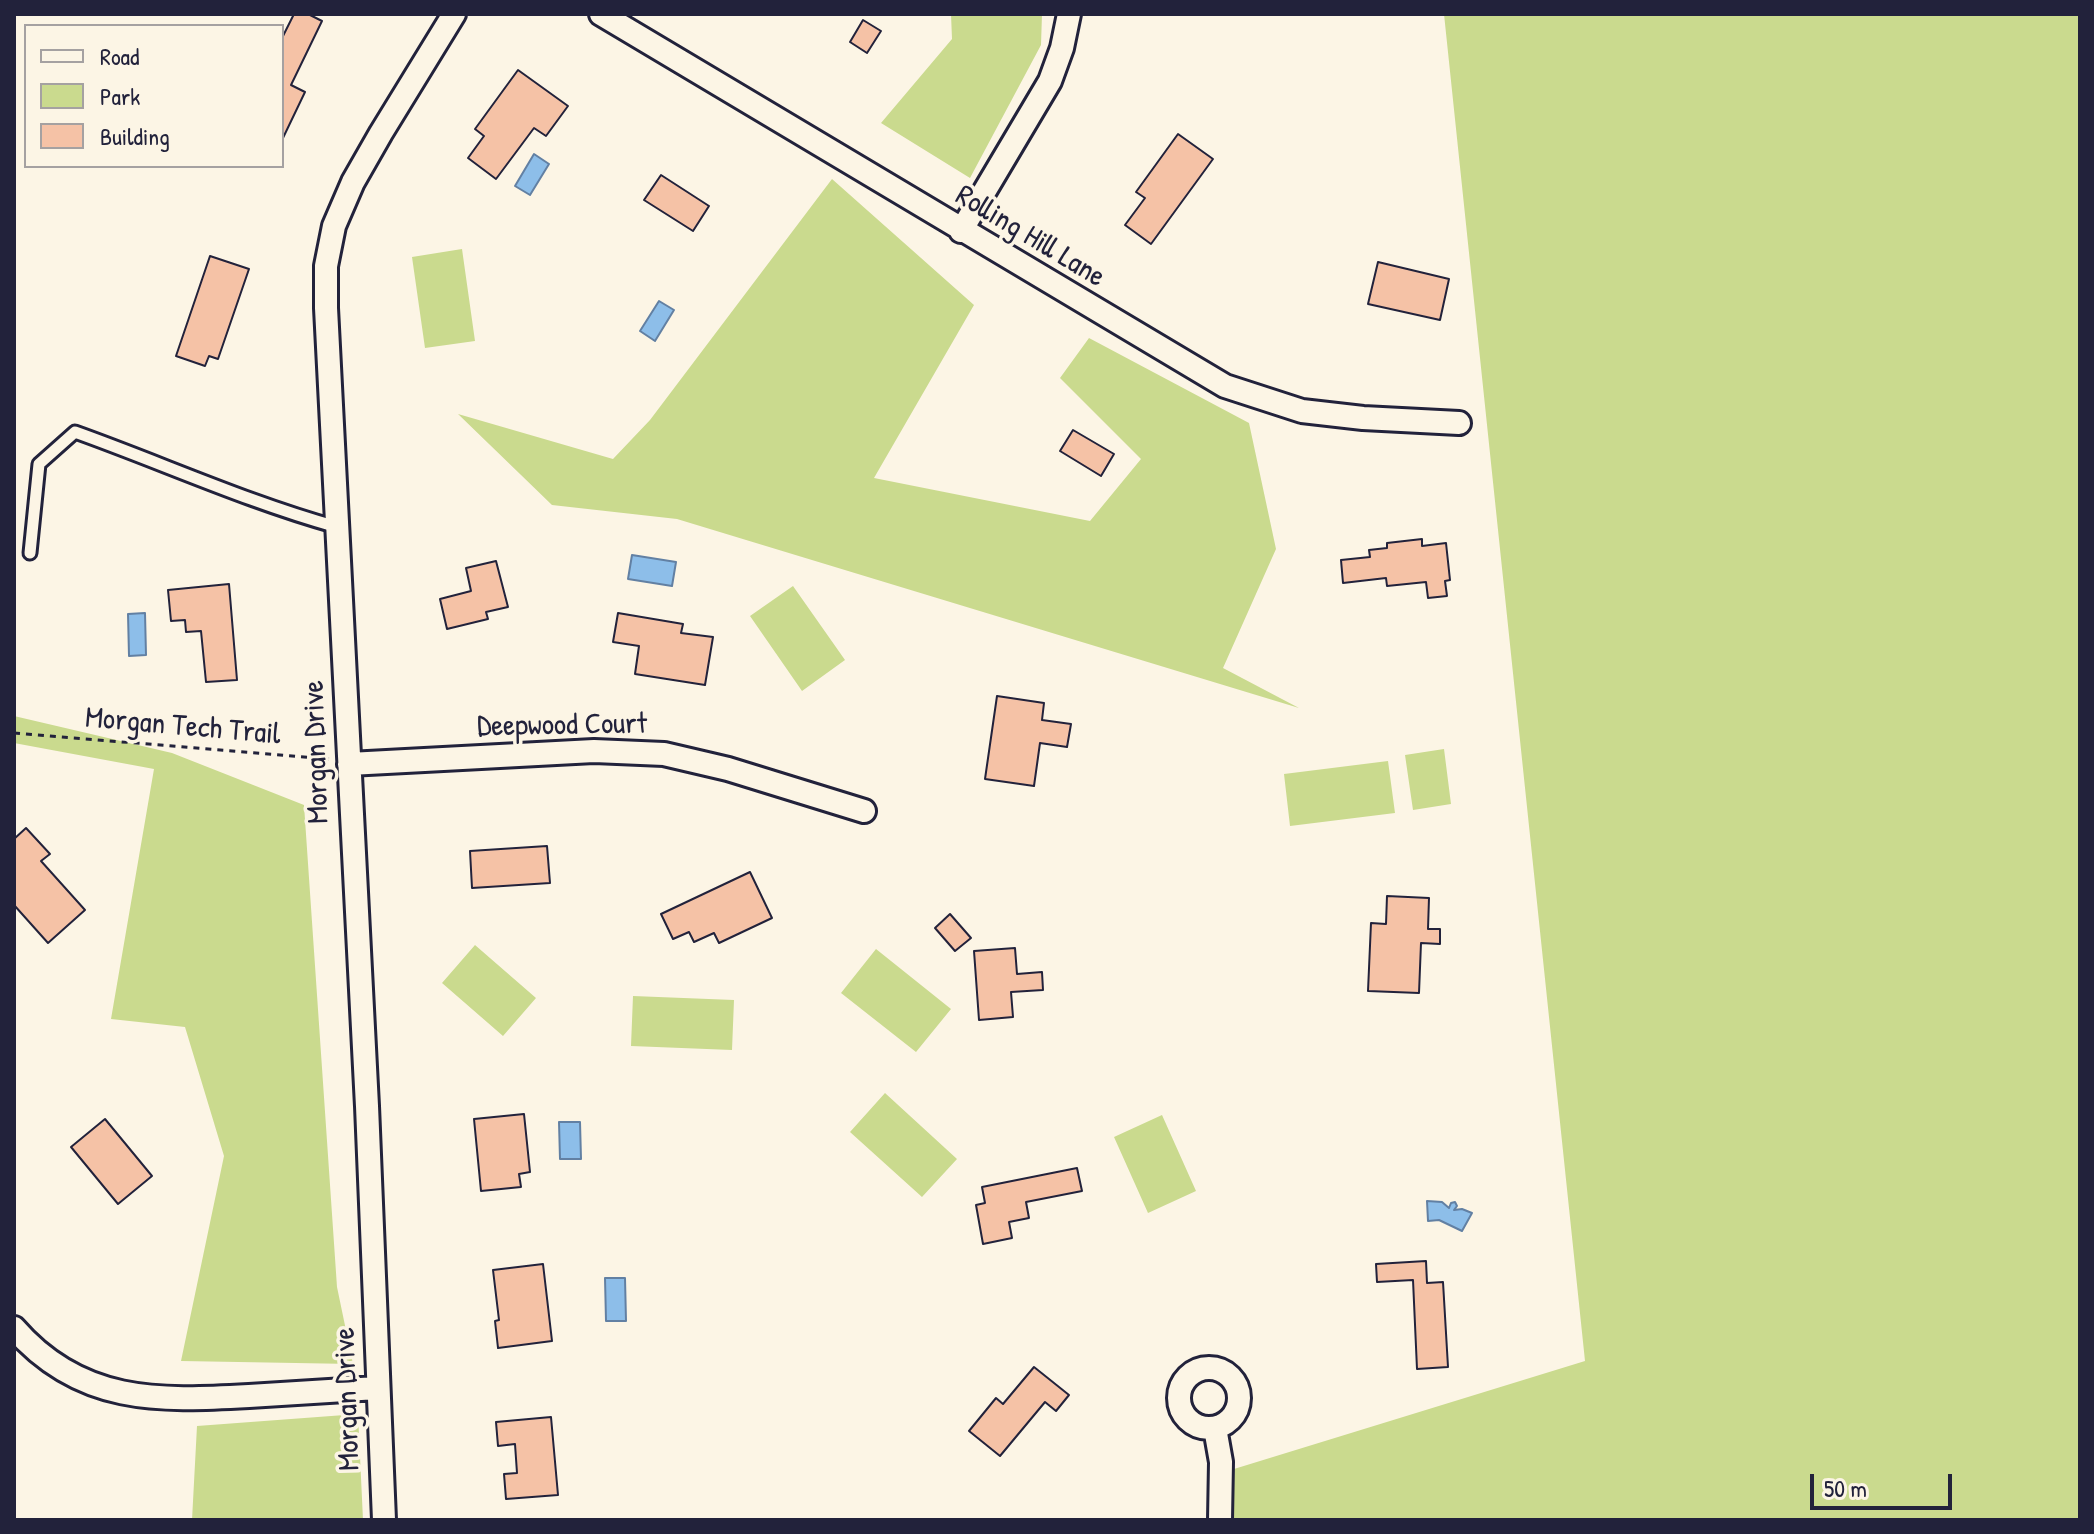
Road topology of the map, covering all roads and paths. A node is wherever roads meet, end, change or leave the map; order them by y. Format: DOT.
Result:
graph roads {
  1 [pos="454,14"];
  2 [pos="601,14"];
  3 [pos="1069,14"];
  4 [pos="961,231"];
  5 [pos="1459,423"];
  6 [pos="337,527"];
  7 [pos="30,553"];
  8 [pos="14,733"];
  9 [pos="349,762"];
  10 [pos="864,811"];
  11 [pos="14,1328"];
  12 [pos="377,1388"];
  13 [pos="1215,1428"];
  14 [pos="384,1520"];
  15 [pos="1220,1520"];
  1 -- 6 [label="street, Morgan Drive"];
  2 -- 4 [label="street, Rolling Hill Lane"];
  3 -- 4 [label="street"];
  4 -- 5 [label="street, Rolling Hill Lane"];
  6 -- 7 [label="lane"];
  6 -- 9 [label="street, Morgan Drive"];
  8 -- 9 [label="path, Morgan Tech Trail"];
  9 -- 10 [label="street, Deepwood Court"];
  9 -- 12 [label="street, Morgan Drive"];
  11 -- 12 [label="street"];
  12 -- 14 [label="street, Morgan Drive"];
  13 -- 15 [label="street"];
}
